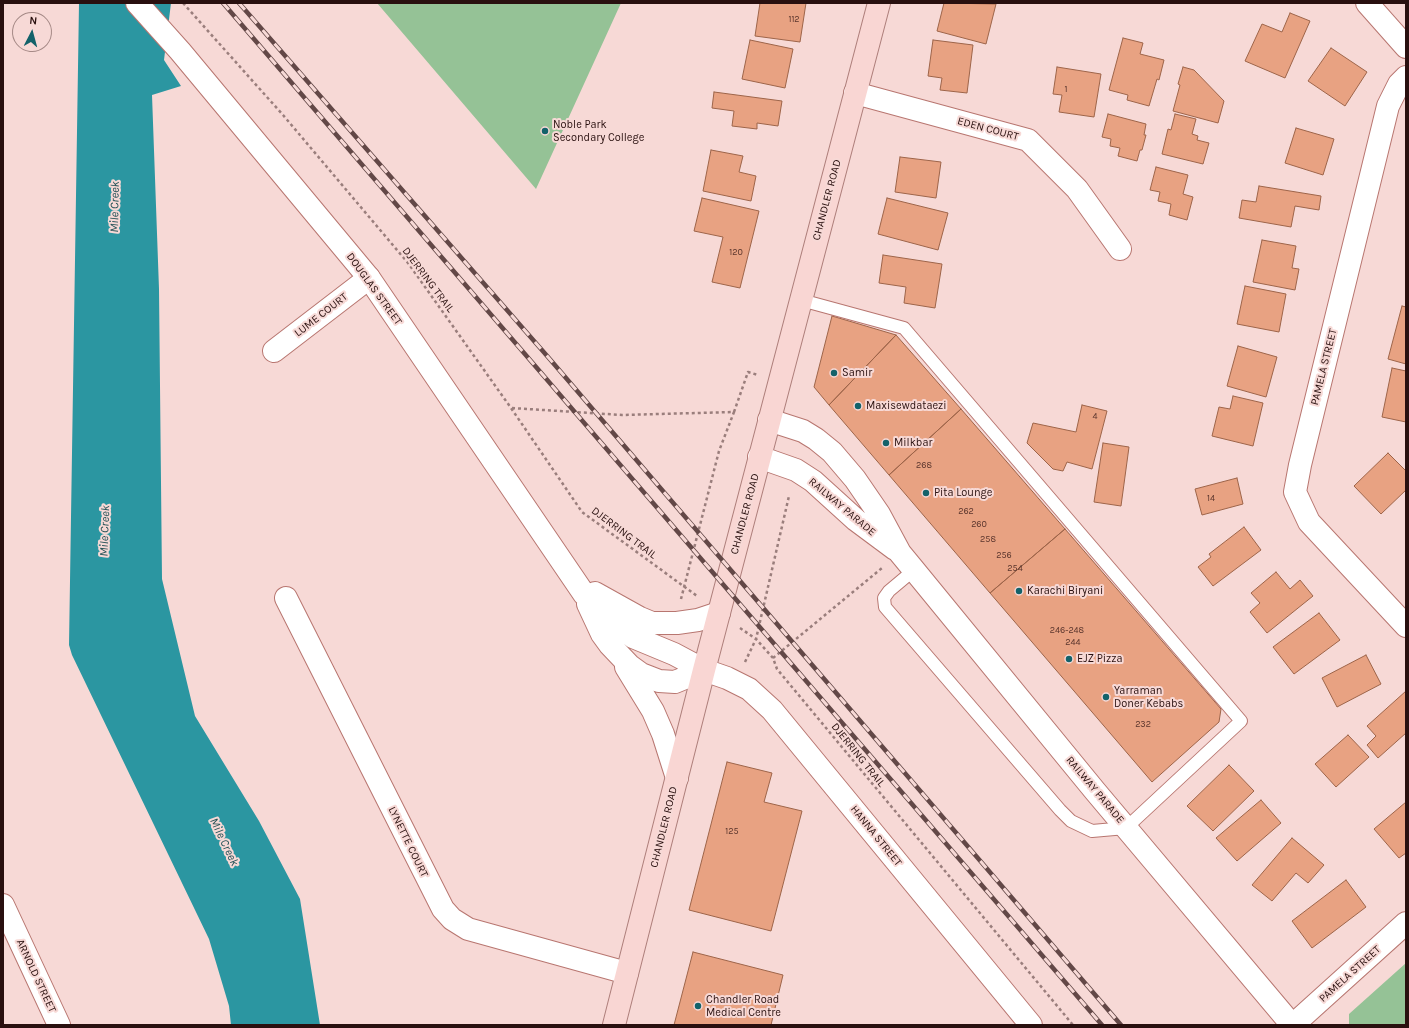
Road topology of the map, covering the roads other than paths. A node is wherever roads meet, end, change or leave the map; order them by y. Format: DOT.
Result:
graph roads {
  1 [pos="137,3"];
  2 [pos="879,3"];
  3 [pos="1367,3"];
  4 [pos="1406,47"];
  5 [pos="1406,77"];
  6 [pos="856,93"];
  7 [pos="1120,249"];
  8 [pos="369,278"];
  9 [pos="801,300"];
  10 [pos="274,351"];
  11 [pos="769,420"];
  12 [pos="759,457"];
  13 [pos="900,553"];
  14 [pos="914,570"];
  15 [pos="579,586"];
  16 [pos="286,598"];
  17 [pos="719,613"];
  18 [pos="1406,626"];
  19 [pos="614,650"];
  20 [pos="704,670"];
  21 [pos="677,778"];
  22 [pos="1126,828"];
  23 [pos="3,905"];
  24 [pos="1406,923"];
  25 [pos="627,973"];
  26 [pos="59,1025"];
  27 [pos="614,1025"];
  28 [pos="1031,1025"];
  29 [pos="1292,1025"];
  1 -- 8 [label="street, DOUGLAS STREET"];
  2 -- 6 [label="main road, CHANDLER ROAD"];
  3 -- 4 [label="street"];
  5 -- 18 [label="street, PAMELA STREET"];
  6 -- 7 [label="street, EDEN COURT"];
  6 -- 9 [label="main road, CHANDLER ROAD"];
  8 -- 10 [label="street, LUME COURT"];
  8 -- 15 [label="street, DOUGLAS STREET"];
  9 -- 11 [label="main road, CHANDLER ROAD"];
  9 -- 22 [label="lane"];
  11 -- 12 [label="main road, CHANDLER ROAD"];
  11 -- 13 [label="street, RAILWAY PARADE"];
  12 -- 13 [label="street, RAILWAY PARADE"];
  12 -- 17 [label="main road, CHANDLER ROAD"];
  13 -- 14 [label="street, RAILWAY PARADE"];
  14 -- 22 [label="street, RAILWAY PARADE"];
  14 -- 22 [label="lane"];
  15 -- 17 [label="street"];
  15 -- 19 [label="street, DOUGLAS STREET"];
  15 -- 20 [label="street, DOUGLAS STREET"];
  16 -- 25 [label="street, LYNETTE COURT"];
  17 -- 20 [label="main road, CHANDLER ROAD"];
  19 -- 20 [label="street, DOUGLAS STREET"];
  19 -- 21 [label="street"];
  20 -- 21 [label="main road, CHANDLER ROAD"];
  20 -- 28 [label="street, HANNA STREET"];
  21 -- 25 [label="main road, CHANDLER ROAD"];
  22 -- 29 [label="street, RAILWAY PARADE"];
  23 -- 26 [label="street, ARNOLD STREET"];
  24 -- 29 [label="street, PAMELA STREET"];
  25 -- 27 [label="main road, CHANDLER ROAD"];
}
